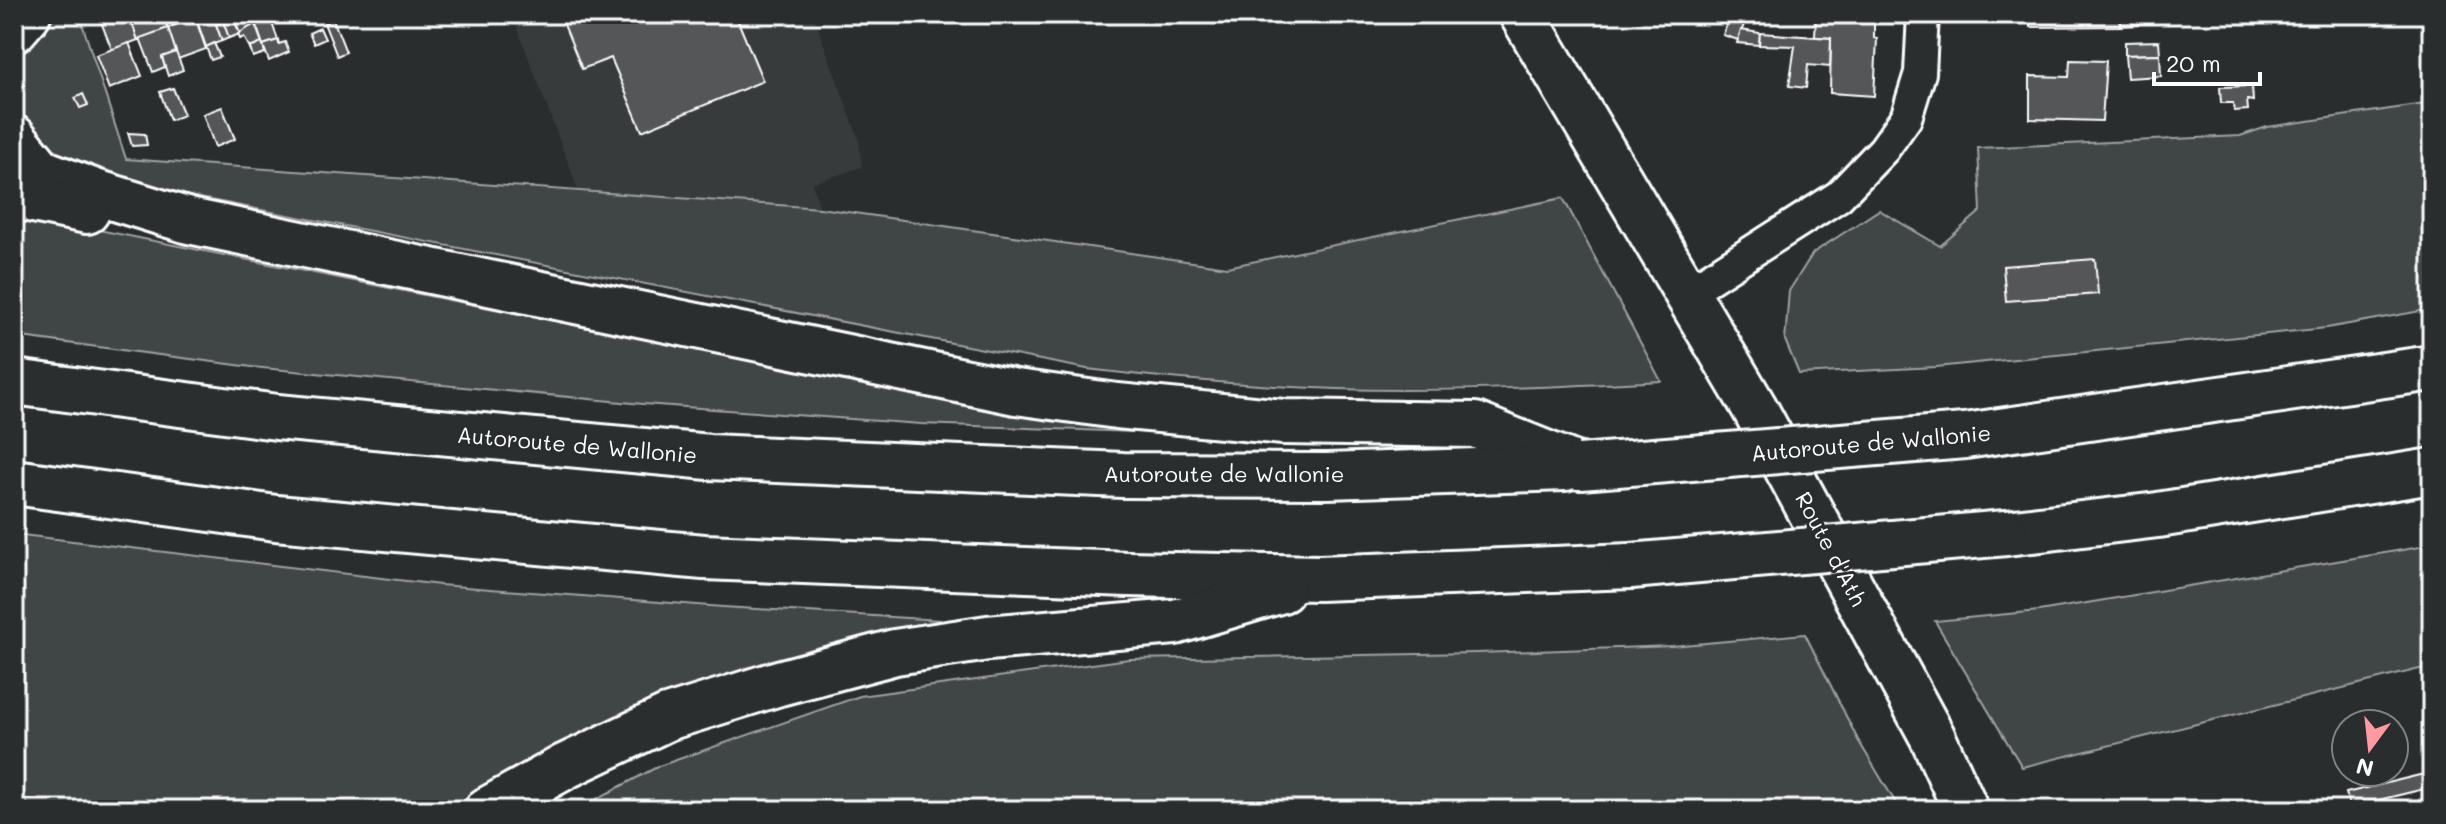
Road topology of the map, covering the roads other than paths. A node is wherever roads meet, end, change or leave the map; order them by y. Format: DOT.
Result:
graph roads {
  1 [pos="28,14"];
  2 [pos="1522,14"];
  3 [pos="1923,14"];
  4 [pos="14,30"];
  5 [pos="14,138"];
  6 [pos="14,196"];
  7 [pos="189,221"];
  8 [pos="1687,293"];
  9 [pos="2432,368"];
  10 [pos="14,382"];
  11 [pos="1580,467"];
  12 [pos="2432,471"];
  13 [pos="14,482"];
  14 [pos="1319,578"];
  15 [pos="487,810"];
  16 [pos="1966,810"];
  1 -- 4 [label="main road"];
  2 -- 8 [label="main road, Route d'Ath"];
  3 -- 8 [label="street"];
  5 -- 7 [label="main road"];
  6 -- 7 [label="main road"];
  7 -- 11 [label="main road"];
  8 -- 16 [label="main road, Route d'Ath"];
  9 -- 11 [label="main road, Autoroute de Wallonie, bridge"];
  10 -- 11 [label="main road, Autoroute de Wallonie"];
  12 -- 14 [label="main road, bridge"];
  13 -- 14 [label="main road"];
  14 -- 15 [label="main road"];
}
